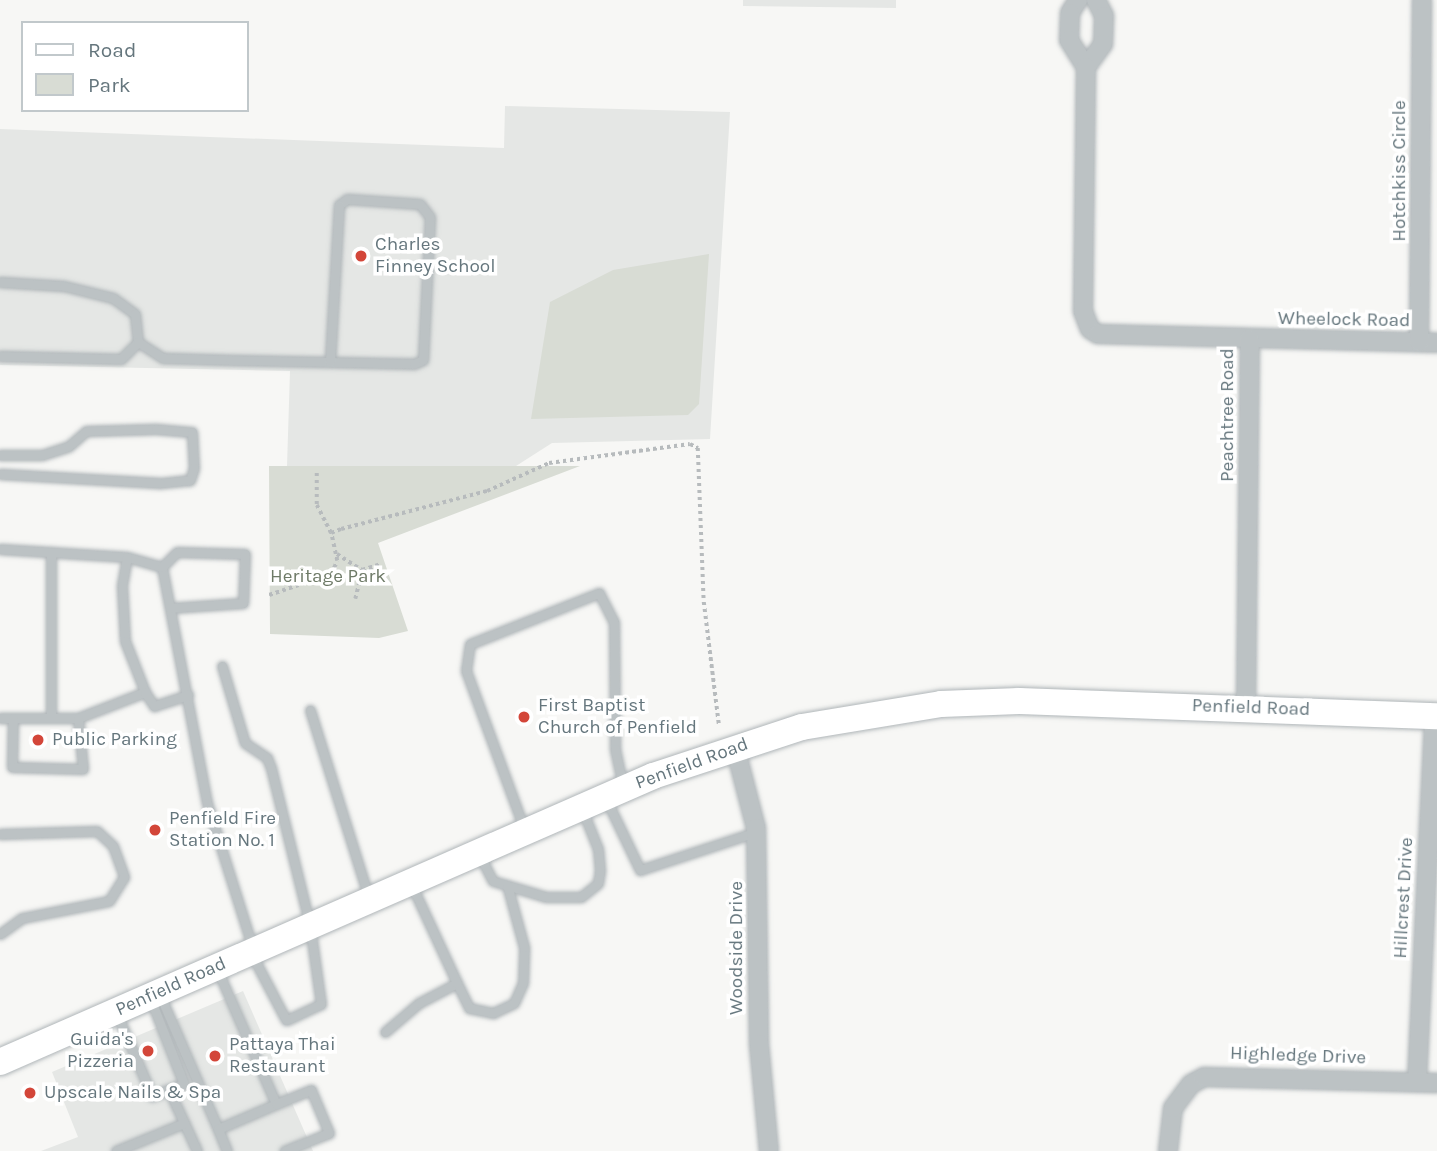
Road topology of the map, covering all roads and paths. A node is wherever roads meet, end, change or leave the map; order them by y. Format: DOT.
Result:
graph roads {
  1 [pos="1078,0"];
  2 [pos="1096,0"];
  3 [pos="1422,0"];
  4 [pos="1086,67"];
  5 [pos="0,282"];
  6 [pos="1250,339"];
  7 [pos="138,342"];
  8 [pos="1428,343"];
  9 [pos="0,356"];
  10 [pos="330,362"];
  11 [pos="0,454"];
  12 [pos="317,473"];
  13 [pos="0,474"];
  14 [pos="331,533"];
  15 [pos="0,549"];
  16 [pos="51,552"];
  17 [pos="337,554"];
  18 [pos="127,557"];
  19 [pos="382,564"];
  20 [pos="162,567"];
  21 [pos="362,570"];
  22 [pos="269,595"];
  23 [pos="355,599"];
  24 [pos="170,608"];
  25 [pos="222,666"];
  26 [pos="145,692"];
  27 [pos="188,695"];
  28 [pos="1247,707"];
  29 [pos="310,710"];
  30 [pos="1435,715"];
  31 [pos="0,718"];
  32 [pos="13,718"];
  33 [pos="51,718"];
  34 [pos="78,718"];
  35 [pos="719,724"];
  36 [pos="735,747"];
  37 [pos="615,793"];
  38 [pos="581,808"];
  39 [pos="525,832"];
  40 [pos="757,832"];
  41 [pos="0,834"];
  42 [pos="478,853"];
  43 [pos="410,883"];
  44 [pos="507,885"];
  45 [pos="370,900"];
  46 [pos="310,926"];
  47 [pos="0,934"];
  48 [pos="252,952"];
  49 [pos="217,967"];
  50 [pos="457,983"];
  51 [pos="154,994"];
  52 [pos="116,1011"];
  53 [pos="385,1032"];
  54 [pos="0,1062"];
  55 [pos="1417,1082"];
  56 [pos="1437,1083"];
  57 [pos="169,1090"];
  58 [pos="276,1104"];
  59 [pos="184,1123"];
  60 [pos="218,1129"];
  61 [pos="116,1151"];
  62 [pos="197,1151"];
  63 [pos="227,1151"];
  64 [pos="284,1151"];
  65 [pos="769,1151"];
  66 [pos="1168,1151"];
  1 -- 4 [label="street, Peachtree Road"];
  2 -- 4 [label="street, Peachtree Road"];
  3 -- 8 [label="street, Hotchkiss Circle"];
  4 -- 6 [label="street, Peachtree Road"];
  5 -- 7 [label="lane"];
  6 -- 8 [label="street, Wheelock Road"];
  6 -- 28 [label="street, Peachtree Road"];
  7 -- 9 [label="lane"];
  7 -- 10 [label="lane"];
  10 -- 10 [label="lane"];
  11 -- 13 [label="lane"];
  12 -- 14 [label="path"];
  14 -- 17 [label="path"];
  14 -- 35 [label="path"];
  15 -- 16 [label="lane"];
  16 -- 18 [label="lane"];
  16 -- 33 [label="lane"];
  17 -- 21 [label="path"];
  17 -- 22 [label="path"];
  18 -- 20 [label="lane"];
  18 -- 26 [label="lane"];
  19 -- 21 [label="path"];
  20 -- 24 [label="lane"];
  20 -- 24 [label="lane"];
  21 -- 23 [label="path"];
  24 -- 27 [label="lane"];
  25 -- 46 [label="lane"];
  26 -- 27 [label="lane"];
  26 -- 34 [label="lane"];
  27 -- 48 [label="lane"];
  28 -- 30 [label="main road, Penfield Road"];
  28 -- 36 [label="main road, Penfield Road"];
  29 -- 45 [label="lane"];
  30 -- 55 [label="street, Hillcrest Drive"];
  31 -- 32 [label="lane"];
  32 -- 33 [label="lane"];
  32 -- 34 [label="lane"];
  33 -- 34 [label="lane"];
  36 -- 37 [label="main road, Penfield Road"];
  36 -- 40 [label="street, Woodside Drive"];
  37 -- 38 [label="main road, Penfield Road"];
  37 -- 39 [label="lane"];
  37 -- 40 [label="lane"];
  38 -- 39 [label="main road, Penfield Road"];
  38 -- 44 [label="lane"];
  39 -- 42 [label="main road, Penfield Road"];
  40 -- 65 [label="street, Woodside Drive"];
  41 -- 47 [label="lane"];
  42 -- 43 [label="main road, Penfield Road"];
  42 -- 44 [label="lane"];
  43 -- 45 [label="main road, Penfield Road"];
  43 -- 50 [label="lane"];
  44 -- 50 [label="lane"];
  45 -- 46 [label="main road, Penfield Road"];
  46 -- 48 [label="main road, Penfield Road"];
  46 -- 48 [label="lane"];
  48 -- 49 [label="main road, Penfield Road"];
  49 -- 51 [label="main road, Penfield Road"];
  49 -- 58 [label="lane"];
  50 -- 53 [label="lane"];
  51 -- 52 [label="main road, Penfield Road"];
  51 -- 57 [label="lane"];
  51 -- 60 [label="lane"];
  52 -- 54 [label="main road, Penfield Road"];
  52 -- 57 [label="lane"];
  55 -- 56 [label="street, Highledge Drive"];
  55 -- 66 [label="street, Highledge Drive"];
  57 -- 59 [label="lane"];
  58 -- 60 [label="lane"];
  58 -- 64 [label="lane"];
  59 -- 61 [label="lane"];
  59 -- 62 [label="lane"];
  60 -- 63 [label="lane"];
}
